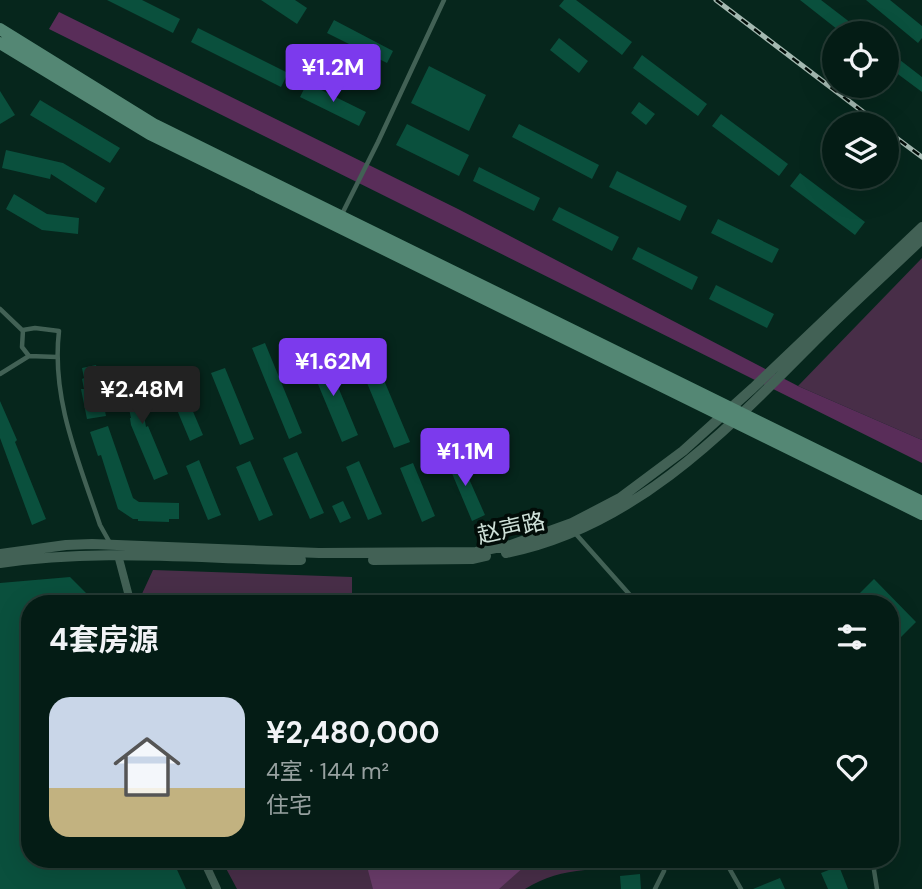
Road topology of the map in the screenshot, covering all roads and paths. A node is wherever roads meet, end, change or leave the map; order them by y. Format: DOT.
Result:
graph roads {
  1 [pos="444,0"];
  2 [pos="0,29"];
  3 [pos="0,43"];
  4 [pos="341,217"];
  5 [pos="922,227"];
  6 [pos="922,239"];
  7 [pos="0,309"];
  8 [pos="23,330"];
  9 [pos="29,356"];
  10 [pos="57,357"];
  11 [pos="0,374"];
  12 [pos="731,416"];
  13 [pos="922,502"];
  14 [pos="922,514"];
  15 [pos="575,533"];
  16 [pos="115,550"];
  17 [pos="0,554"];
  18 [pos="0,562"];
  19 [pos="128,595"];
  20 [pos="628,595"];
  21 [pos="207,868"];
  22 [pos="664,868"];
  23 [pos="729,868"];
  24 [pos="874,868"];
  25 [pos="217,889"];
  26 [pos="655,889"];
  27 [pos="741,889"];
  28 [pos="877,889"];
  1 -- 4 [label="lane"];
  2 -- 4 [label="main road"];
  3 -- 12 [label="main road"];
  4 -- 12 [label="main road"];
  5 -- 12 [label="street"];
  6 -- 12 [label="street, 赵声路"];
  7 -- 8 [label="lane"];
  8 -- 9 [label="lane"];
  8 -- 10 [label="lane"];
  9 -- 10 [label="lane"];
  9 -- 11 [label="lane"];
  10 -- 16 [label="lane"];
  12 -- 13 [label="main road"];
  12 -- 14 [label="main road"];
  12 -- 15 [label="street, 赵声路"];
  12 -- 16 [label="street"];
  15 -- 16 [label="street, 赵声路"];
  15 -- 20 [label="lane"];
  16 -- 17 [label="street"];
  16 -- 18 [label="street, 赵声路"];
  16 -- 19 [label="street"];
  21 -- 25 [label="street"];
  22 -- 26 [label="lane"];
  23 -- 27 [label="lane"];
  24 -- 28 [label="lane"];
}
